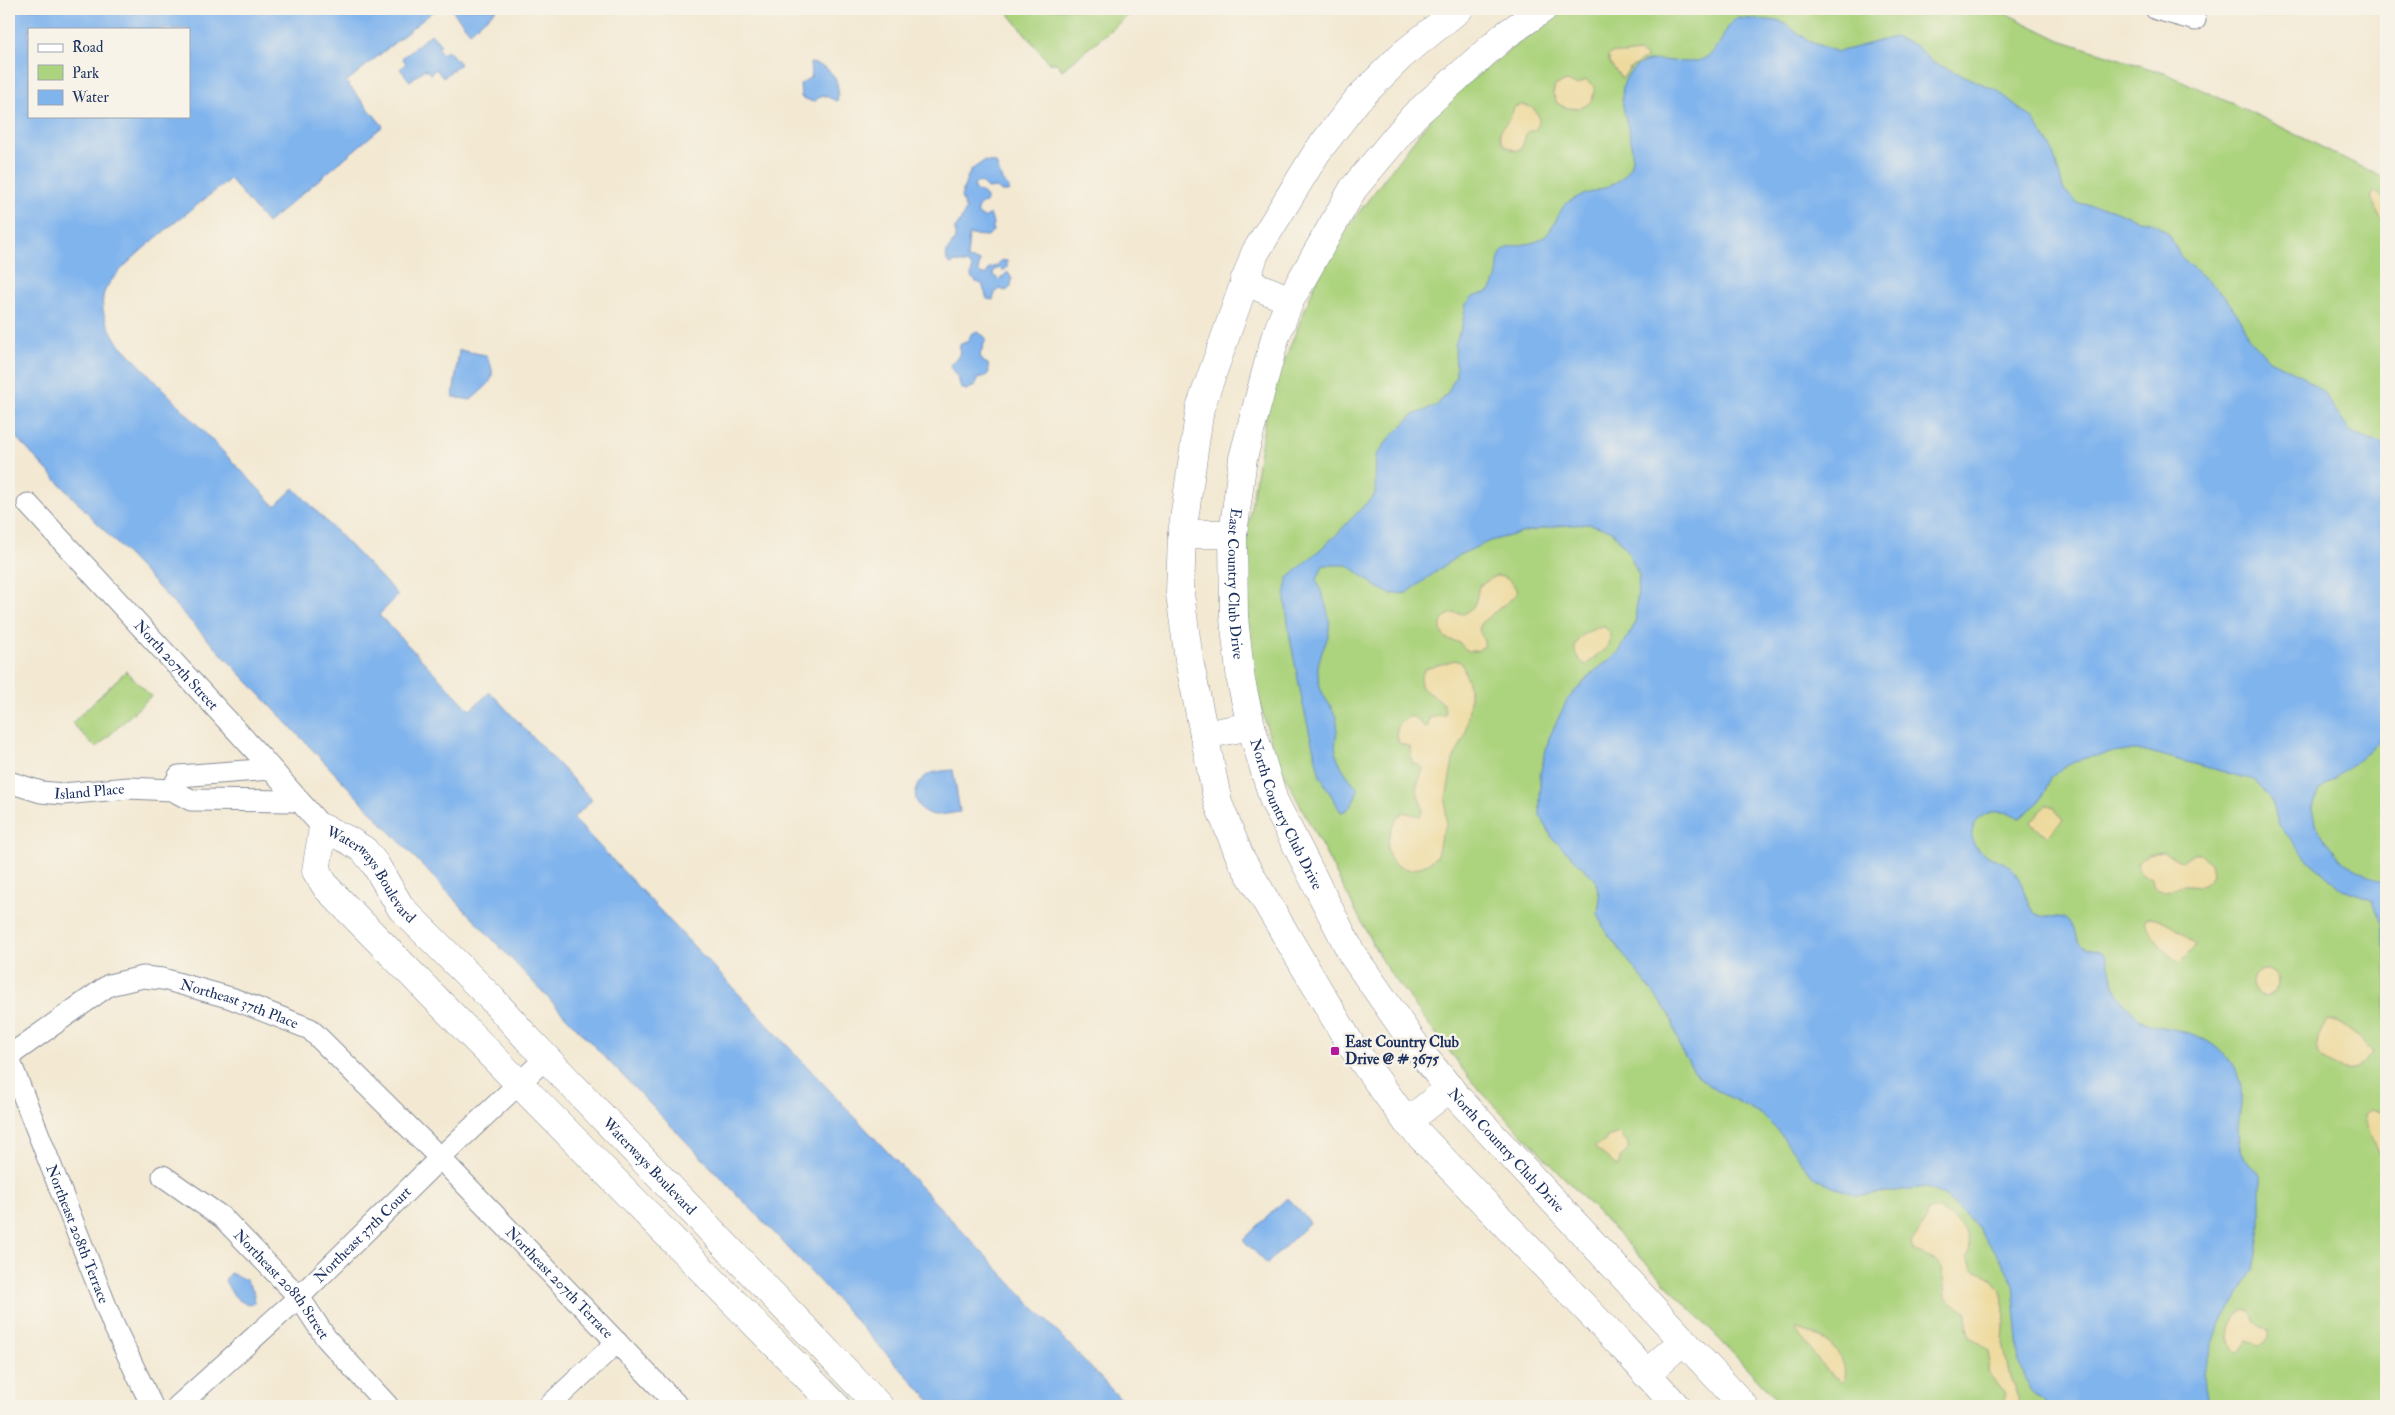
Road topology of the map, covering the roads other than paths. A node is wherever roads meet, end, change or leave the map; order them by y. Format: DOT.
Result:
graph roads {
  1 [pos="1459,9"];
  2 [pos="1543,9"];
  3 [pos="2156,9"];
  4 [pos="2195,20"];
  5 [pos="1244,281"];
  6 [pos="1290,300"];
  7 [pos="28,504"];
  8 [pos="1182,534"];
  9 [pos="1233,534"];
  10 [pos="1251,726"];
  11 [pos="1203,730"];
  12 [pos="271,769"];
  13 [pos="9,782"];
  14 [pos="172,790"];
  15 [pos="298,801"];
  16 [pos="322,828"];
  17 [pos="9,1058"];
  18 [pos="546,1058"];
  19 [pos="521,1084"];
  20 [pos="1450,1088"];
  21 [pos="1407,1122"];
  22 [pos="440,1158"];
  23 [pos="163,1176"];
  24 [pos="299,1297"];
  25 [pos="1683,1341"];
  26 [pos="617,1342"];
  27 [pos="1646,1374"];
  28 [pos="152,1406"];
  29 [pos="178,1406"];
  30 [pos="388,1406"];
  31 [pos="549,1406"];
  32 [pos="678,1406"];
  33 [pos="836,1406"];
  34 [pos="879,1406"];
  35 [pos="1676,1406"];
  36 [pos="1744,1406"];
  1 -- 5 [label="street"];
  2 -- 6 [label="street, East Country Club Drive"];
  3 -- 4 [label="street"];
  5 -- 6 [label="street"];
  5 -- 8 [label="street"];
  6 -- 9 [label="street, East Country Club Drive"];
  7 -- 12 [label="street, North 207th Street"];
  8 -- 9 [label="street"];
  8 -- 11 [label="street"];
  9 -- 10 [label="street, East Country Club Drive"];
  10 -- 11 [label="street"];
  10 -- 20 [label="street, North Country Club Drive"];
  11 -- 21 [label="street"];
  12 -- 14 [label="street"];
  12 -- 15 [label="street, North 207th Street"];
  13 -- 14 [label="street, Island Place"];
  14 -- 15 [label="street, Island Place"];
  15 -- 16 [label="street, North 207th Street"];
  16 -- 18 [label="street, Waterways Boulevard"];
  16 -- 19 [label="street, Waterways Boulevard"];
  17 -- 22 [label="street, Northeast 37th Place"];
  17 -- 28 [label="street, Northeast 208th Terrace"];
  18 -- 19 [label="street, Northeast 37th Court"];
  18 -- 34 [label="street, Waterways Boulevard"];
  19 -- 22 [label="street, Northeast 37th Court"];
  19 -- 33 [label="street, Waterways Boulevard"];
  20 -- 21 [label="street"];
  20 -- 25 [label="street, North Country Club Drive"];
  21 -- 27 [label="street"];
  22 -- 24 [label="street, Northeast 37th Court"];
  22 -- 26 [label="street, Northeast 207th Terrace"];
  23 -- 24 [label="street, Northeast 208th Street"];
  24 -- 29 [label="street, Northeast 37th Court"];
  24 -- 30 [label="street, Northeast 208th Street"];
  25 -- 27 [label="street"];
  25 -- 36 [label="street, North Country Club Drive"];
  26 -- 31 [label="street"];
  26 -- 32 [label="street, Northeast 207th Terrace"];
  27 -- 35 [label="street"];
}
